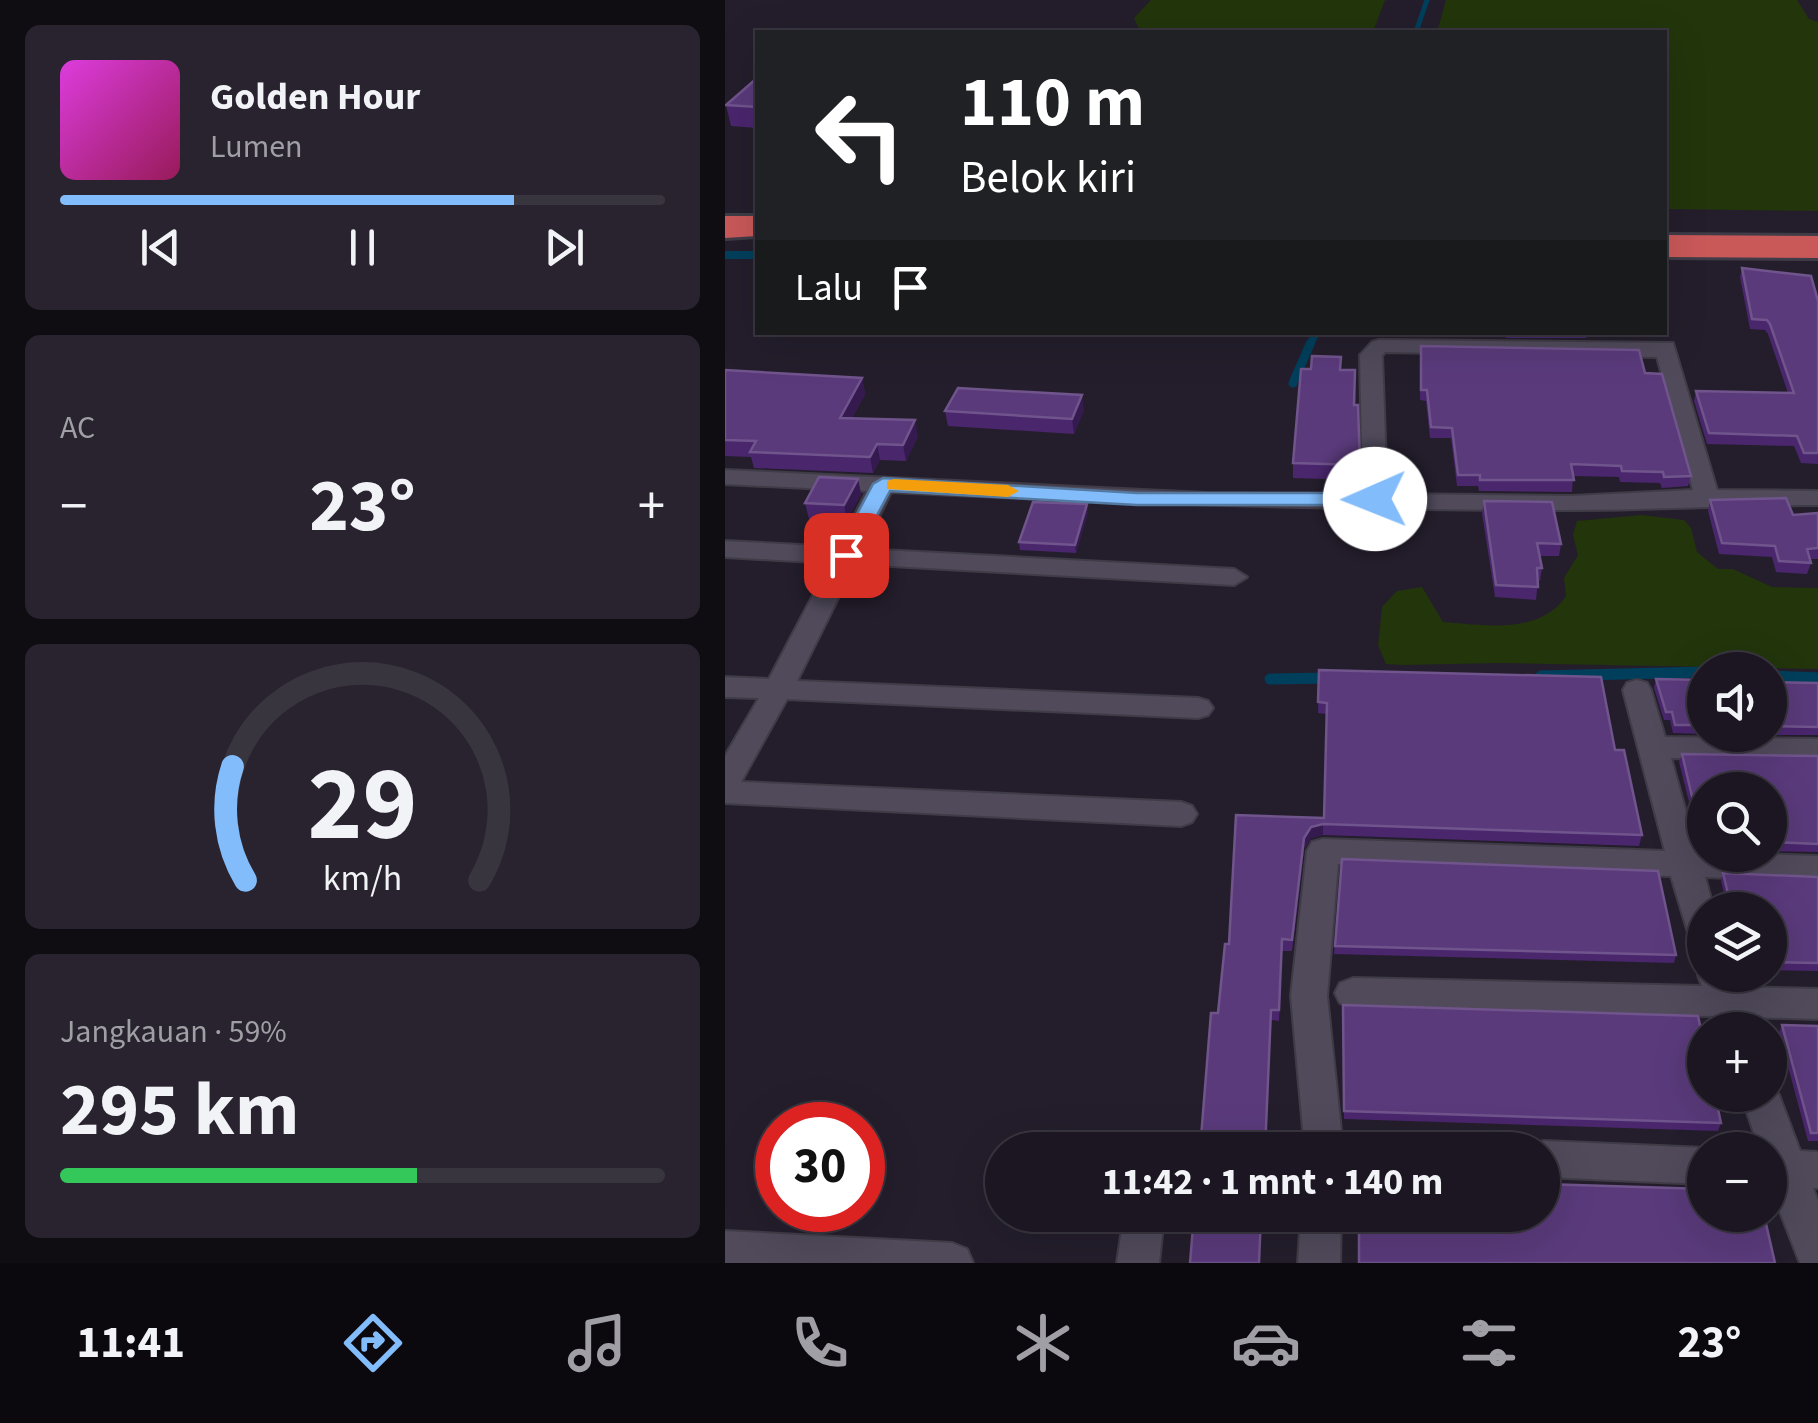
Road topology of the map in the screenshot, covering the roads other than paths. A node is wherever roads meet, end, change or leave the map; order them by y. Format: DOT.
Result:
graph roads {
  1 [pos="1667,223"];
  2 [pos="1818,224"];
  3 [pos="755,226"];
  4 [pos="725,227"];
  5 [pos="755,246"];
  6 [pos="1667,246"];
  7 [pos="725,247"];
  8 [pos="1818,247"];
  9 [pos="725,477"];
  10 [pos="883,484"];
  11 [pos="1707,497"];
  12 [pos="1818,498"];
  13 [pos="1375,499"];
  14 [pos="725,549"];
  15 [pos="846,555"];
  16 [pos="1234,577"];
  17 [pos="725,686"];
  18 [pos="778,690"];
  19 [pos="1637,690"];
  20 [pos="1199,708"];
  21 [pos="1653,748"];
  22 [pos="1818,750"];
  23 [pos="725,783"];
  24 [pos="725,792"];
  25 [pos="1181,814"];
  26 [pos="1683,864"];
  27 [pos="1818,869"];
  28 [pos="1691,892"];
  29 [pos="1353,993"];
  30 [pos="1725,1002"];
  31 [pos="1818,1004"];
  32 [pos="1767,1112"];
  33 [pos="1322,1132"];
  34 [pos="1560,1161"];
  35 [pos="1687,1165"];
  36 [pos="1792,1169"];
  37 [pos="1141,1232"];
  38 [pos="1320,1232"];
  39 [pos="725,1252"];
  40 [pos="1818,1257"];
  41 [pos="952,1263"];
  42 [pos="1137,1263"];
  43 [pos="1319,1263"];
  1 -- 2 [label="highway"];
  3 -- 4 [label="highway"];
  5 -- 7 [label="highway"];
  6 -- 8 [label="highway"];
  9 -- 10 [label="street"];
  10 -- 13 [label="street"];
  10 -- 15 [label="street"];
  11 -- 12 [label="street"];
  11 -- 13 [label="street"];
  11 -- 13 [label="street"];
  14 -- 15 [label="street"];
  15 -- 16 [label="street"];
  15 -- 18 [label="street"];
  17 -- 18 [label="street"];
  18 -- 20 [label="street"];
  18 -- 23 [label="street"];
  19 -- 21 [label="street"];
  21 -- 22 [label="street"];
  21 -- 26 [label="street"];
  24 -- 25 [label="street"];
  26 -- 27 [label="street"];
  26 -- 28 [label="street"];
  26 -- 33 [label="street"];
  29 -- 30 [label="street"];
  30 -- 31 [label="street"];
  32 -- 36 [label="street"];
  34 -- 35 [label="street"];
  36 -- 40 [label="street"];
  37 -- 42 [label="street"];
  38 -- 43 [label="street"];
  39 -- 41 [label="street"];
}
